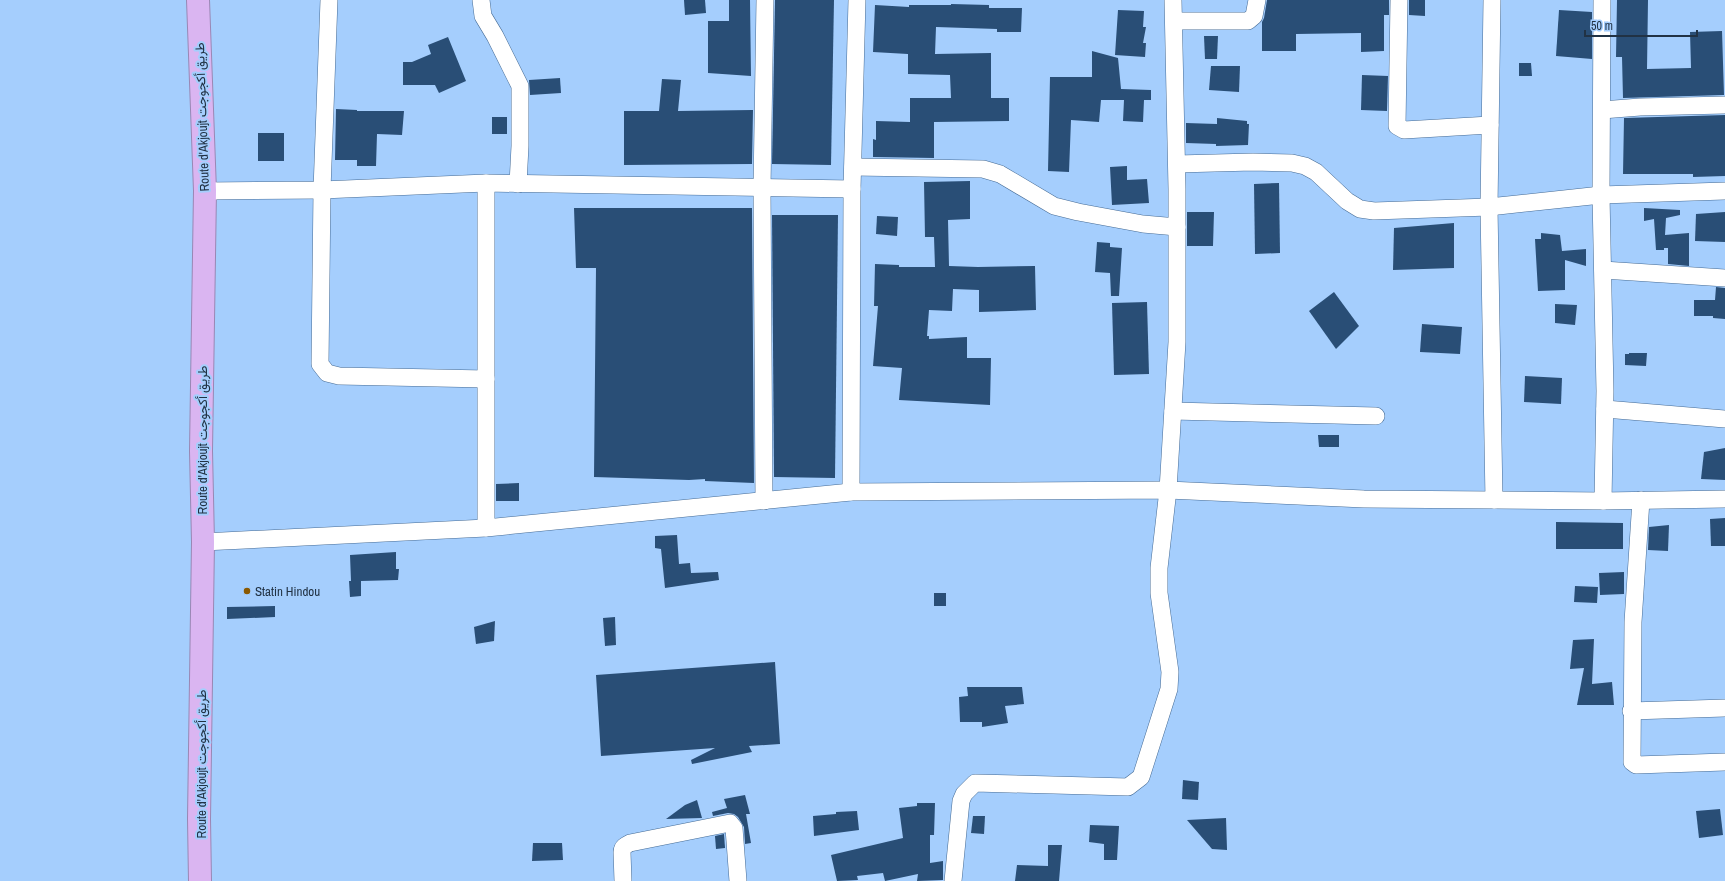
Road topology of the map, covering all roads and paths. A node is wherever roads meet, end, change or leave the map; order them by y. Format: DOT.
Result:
graph roads {
  1 [pos="198,0"];
  2 [pos="329,0"];
  3 [pos="481,0"];
  4 [pos="765,0"];
  5 [pos="857,0"];
  6 [pos="1173,0"];
  7 [pos="1257,0"];
  8 [pos="1399,0"];
  9 [pos="1492,0"];
  10 [pos="1602,0"];
  11 [pos="1174,21"];
  12 [pos="1725,105"];
  13 [pos="1602,110"];
  14 [pos="1490,126"];
  15 [pos="1177,164"];
  16 [pos="853,167"];
  17 [pos="486,182"];
  18 [pos="518,184"];
  19 [pos="762,188"];
  20 [pos="852,189"];
  21 [pos="322,190"];
  22 [pos="205,191"];
  23 [pos="1725,191"];
  24 [pos="1601,195"];
  25 [pos="1489,207"];
  26 [pos="1177,227"];
  27 [pos="1603,270"];
  28 [pos="1725,278"];
  29 [pos="486,379"];
  30 [pos="1605,409"];
  31 [pos="1173,411"];
  32 [pos="1376,416"];
  33 [pos="1725,419"];
  34 [pos="1168,490"];
  35 [pos="851,492"];
  36 [pos="1725,499"];
  37 [pos="1494,500"];
  38 [pos="1603,500"];
  39 [pos="1641,500"];
  40 [pos="764,501"];
  41 [pos="486,528"];
  42 [pos="203,542"];
  43 [pos="1725,708"];
  44 [pos="1631,711"];
  45 [pos="1725,762"];
  46 [pos="200,881"];
  47 [pos="623,881"];
  48 [pos="738,881"];
  49 [pos="953,881"];
  1 -- 22 [label="highway, Route d'Akjoujt طريق أكجوجت"];
  2 -- 21 [label="street"];
  3 -- 18 [label="street"];
  4 -- 19 [label="street"];
  5 -- 16 [label="street"];
  6 -- 11 [label="street"];
  7 -- 11 [label="street"];
  8 -- 14 [label="street"];
  9 -- 14 [label="street"];
  10 -- 13 [label="street"];
  11 -- 15 [label="street"];
  12 -- 13 [label="street"];
  13 -- 24 [label="street"];
  14 -- 25 [label="street"];
  15 -- 25 [label="street"];
  15 -- 26 [label="street"];
  16 -- 20 [label="street"];
  16 -- 26 [label="street"];
  17 -- 18 [label="street"];
  17 -- 21 [label="street"];
  17 -- 29 [label="street"];
  18 -- 19 [label="street"];
  19 -- 20 [label="street"];
  19 -- 40 [label="street"];
  20 -- 35 [label="street"];
  21 -- 22 [label="street"];
  21 -- 29 [label="street"];
  22 -- 42 [label="highway, Route d'Akjoujt طريق أكجوجت"];
  23 -- 24 [label="street"];
  24 -- 25 [label="street"];
  24 -- 27 [label="street"];
  25 -- 37 [label="street"];
  26 -- 31 [label="street"];
  27 -- 28 [label="street"];
  27 -- 30 [label="street"];
  29 -- 41 [label="street"];
  30 -- 33 [label="street"];
  30 -- 38 [label="street"];
  31 -- 32 [label="street"];
  31 -- 34 [label="street"];
  34 -- 35 [label="street"];
  34 -- 37 [label="street"];
  34 -- 49 [label="street"];
  35 -- 40 [label="street"];
  36 -- 39 [label="street"];
  37 -- 38 [label="street"];
  38 -- 39 [label="street"];
  39 -- 44 [label="street"];
  40 -- 41 [label="street"];
  41 -- 42 [label="street"];
  42 -- 46 [label="highway, Route d'Akjoujt طريق أكجوجت"];
  43 -- 44 [label="street"];
  44 -- 45 [label="street"];
  47 -- 48 [label="street"];
}
